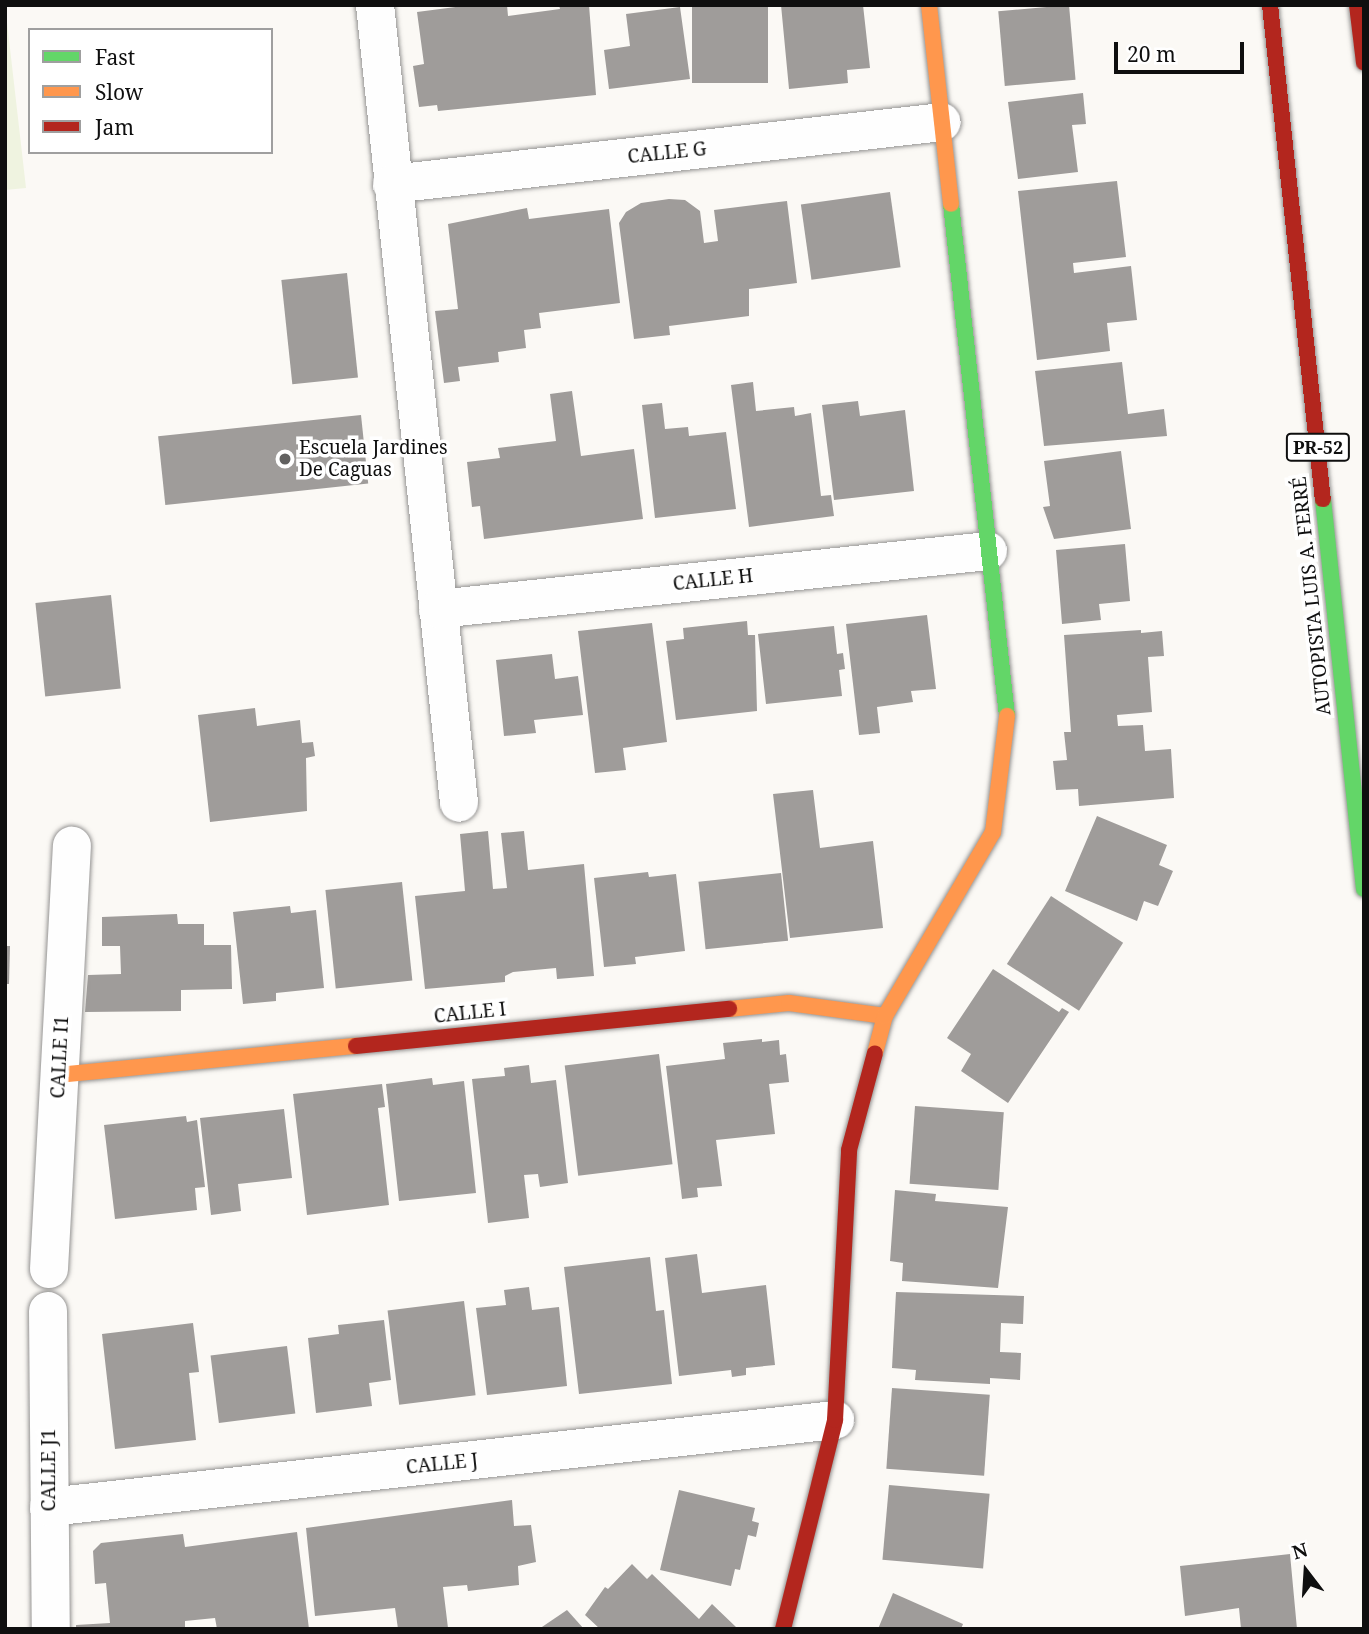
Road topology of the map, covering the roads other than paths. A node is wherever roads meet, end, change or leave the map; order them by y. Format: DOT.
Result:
graph roads {
  1 [pos="375,5"];
  2 [pos="929,5"];
  3 [pos="1270,5"];
  4 [pos="1357,5"];
  5 [pos="1364,63"];
  6 [pos="942,122"];
  7 [pos="393,184"];
  8 [pos="988,551"];
  9 [pos="438,609"];
  10 [pos="459,803"];
  11 [pos="72,846"];
  12 [pos="1364,890"];
  13 [pos="885,1016"];
  14 [pos="58,1075"];
  15 [pos="49,1269"];
  16 [pos="48,1311"];
  17 [pos="835,1420"];
  18 [pos="49,1507"];
  19 [pos="51,1629"];
  20 [pos="783,1629"];
  1 -- 7 [label="street"];
  2 -- 6 [label="main road"];
  3 -- 12 [label="main road, AUTOPISTA LUIS A. FERRÉ / PR-52"];
  4 -- 5 [label="main road"];
  6 -- 7 [label="street, CALLE G"];
  6 -- 8 [label="main road"];
  7 -- 9 [label="street"];
  8 -- 9 [label="street, CALLE H"];
  8 -- 13 [label="main road"];
  9 -- 10 [label="street"];
  11 -- 14 [label="street, CALLE I1"];
  13 -- 14 [label="main road, CALLE I"];
  13 -- 17 [label="main road"];
  14 -- 15 [label="street, CALLE I1"];
  16 -- 18 [label="street, CALLE J1"];
  17 -- 18 [label="street, CALLE J"];
  17 -- 20 [label="main road"];
  18 -- 19 [label="street, CALLE J1"];
}
